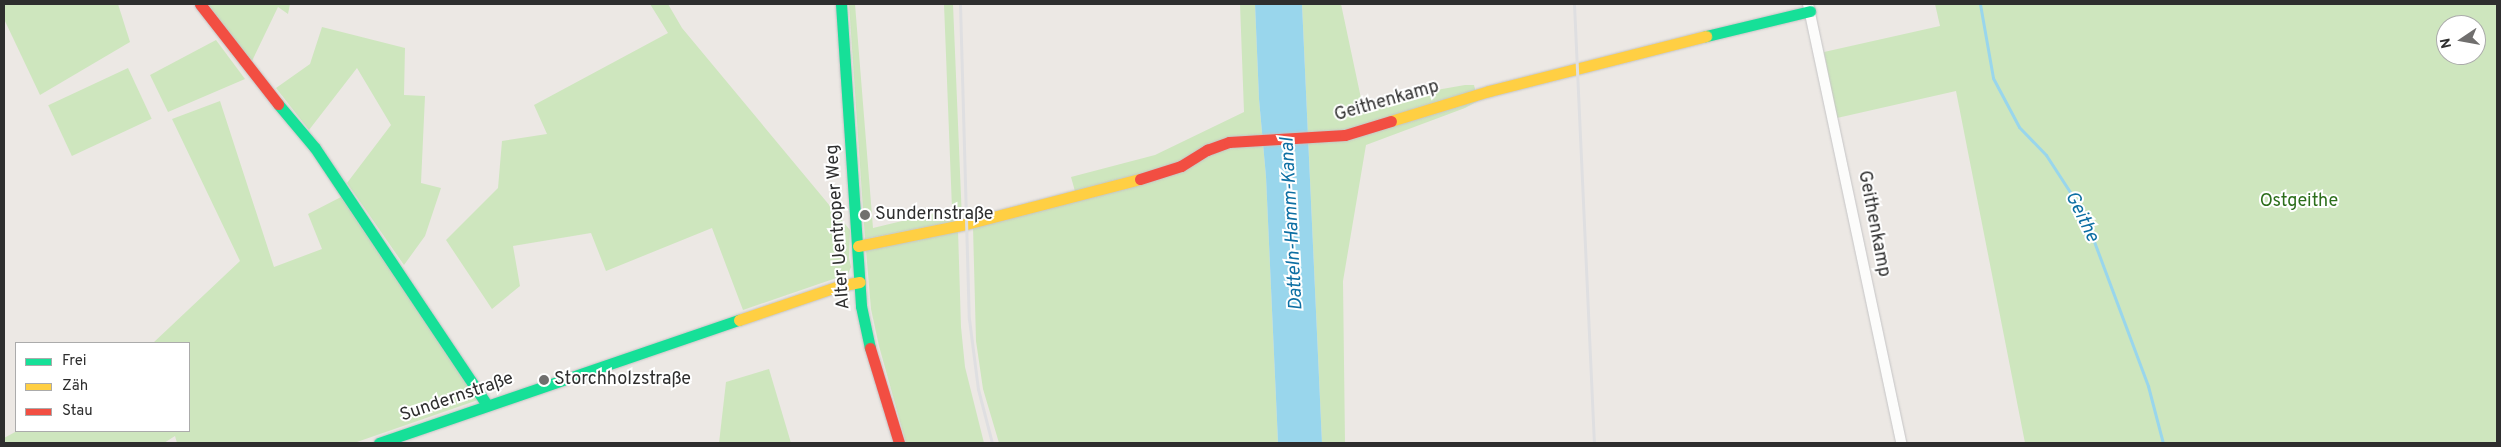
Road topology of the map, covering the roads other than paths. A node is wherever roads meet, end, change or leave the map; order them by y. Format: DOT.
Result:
graph roads {
  1 [pos="200,4"];
  2 [pos="840,4"];
  3 [pos="1809,7"];
  4 [pos="858,246"];
  5 [pos="860,282"];
  6 [pos="488,405"];
  7 [pos="379,443"];
  8 [pos="899,443"];
  9 [pos="1900,443"];
  1 -- 6 [label="street"];
  2 -- 4 [label="street, Alter Uentroper Weg"];
  3 -- 4 [label="street, Geithenkamp"];
  3 -- 9 [label="street, Geithenkamp"];
  4 -- 5 [label="street, Alter Uentroper Weg"];
  5 -- 6 [label="street, Sundernstraße"];
  5 -- 8 [label="street, Alter Uentroper Weg"];
  6 -- 7 [label="street, Sundernstraße"];
}
